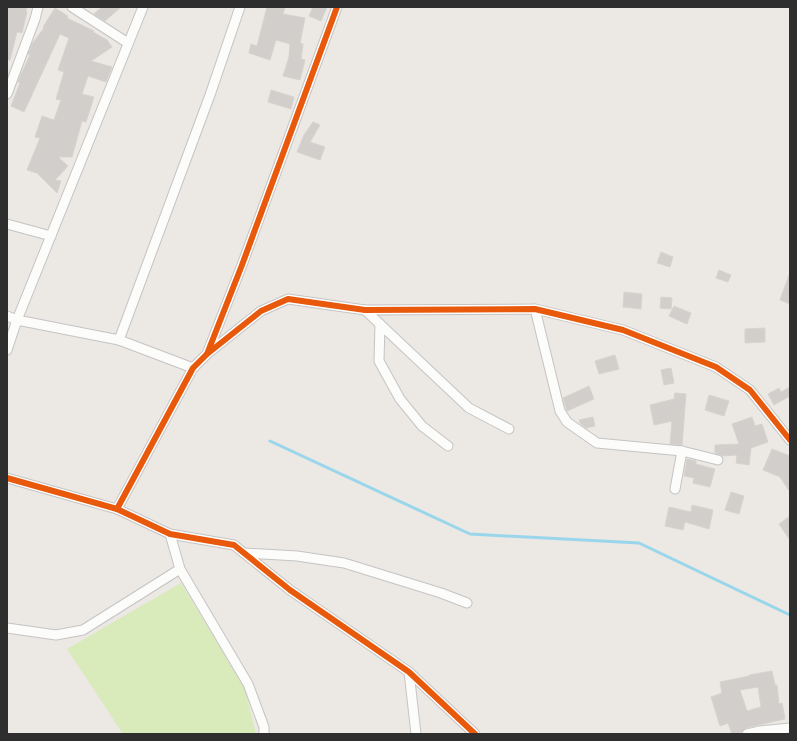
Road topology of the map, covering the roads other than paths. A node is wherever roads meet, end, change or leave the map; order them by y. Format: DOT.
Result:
graph roads {
  1 [pos="38,7"];
  2 [pos="72,7"];
  3 [pos="143,7"];
  4 [pos="240,7"];
  5 [pos="337,7"];
  6 [pos="128,43"];
  7 [pos="7,94"];
  8 [pos="7,224"];
  9 [pos="51,236"];
  10 [pos="535,309"];
  11 [pos="365,310"];
  12 [pos="7,316"];
  13 [pos="18,320"];
  14 [pos="380,324"];
  15 [pos="119,340"];
  16 [pos="7,350"];
  17 [pos="207,354"];
  18 [pos="194,368"];
  19 [pos="509,429"];
  20 [pos="790,440"];
  21 [pos="448,446"];
  22 [pos="682,451"];
  23 [pos="718,460"];
  24 [pos="7,478"];
  25 [pos="675,489"];
  26 [pos="117,510"];
  27 [pos="170,534"];
  28 [pos="244,553"];
  29 [pos="180,569"];
  30 [pos="468,603"];
  31 [pos="7,628"];
  32 [pos="409,672"];
  33 [pos="790,728"];
  34 [pos="264,734"];
  35 [pos="416,734"];
  36 [pos="475,734"];
  37 [pos="747,734"];
  1 -- 7 [label="street"];
  2 -- 6 [label="street"];
  3 -- 6 [label="street"];
  4 -- 15 [label="street"];
  5 -- 17 [label="street"];
  6 -- 9 [label="street"];
  8 -- 9 [label="street"];
  9 -- 13 [label="street"];
  10 -- 11 [label="street"];
  10 -- 20 [label="street"];
  10 -- 22 [label="street"];
  11 -- 14 [label="street"];
  11 -- 17 [label="street"];
  12 -- 13 [label="street"];
  13 -- 15 [label="street"];
  13 -- 16 [label="street"];
  14 -- 19 [label="street"];
  14 -- 21 [label="street"];
  15 -- 18 [label="street"];
  17 -- 18 [label="street"];
  18 -- 26 [label="street"];
  22 -- 23 [label="street"];
  22 -- 25 [label="street"];
  24 -- 26 [label="street"];
  26 -- 27 [label="street"];
  27 -- 28 [label="street"];
  27 -- 29 [label="street"];
  28 -- 30 [label="street"];
  28 -- 32 [label="street"];
  29 -- 31 [label="street"];
  29 -- 34 [label="street"];
  32 -- 35 [label="street"];
  32 -- 36 [label="street"];
  33 -- 37 [label="street"];
}
